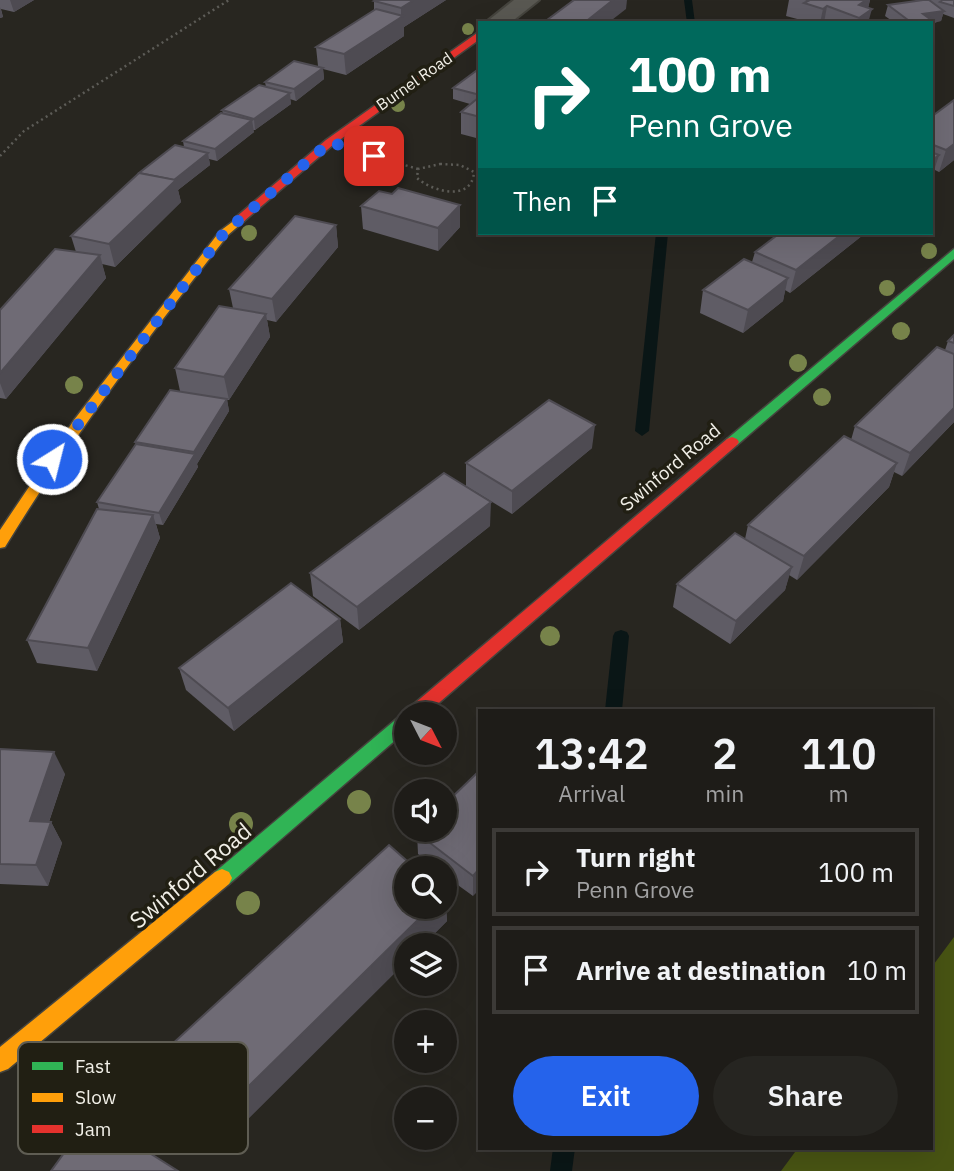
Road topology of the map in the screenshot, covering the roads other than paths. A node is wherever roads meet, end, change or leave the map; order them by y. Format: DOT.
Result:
graph roads {
  1 [pos="528,0"];
  2 [pos="498,21"];
  3 [pos="478,35"];
  4 [pos="954,253"];
  5 [pos="0,542"];
  6 [pos="428,702"];
  7 [pos="394,731"];
  8 [pos="23,1042"];
  9 [pos="18,1046"];
  10 [pos="0,1061"];
  1 -- 2 [label="street"];
  3 -- 5 [label="street, Burnel Road"];
  4 -- 6 [label="street, Swinford Road"];
  7 -- 8 [label="street, Swinford Road"];
  9 -- 10 [label="street, Swinford Road"];
}
